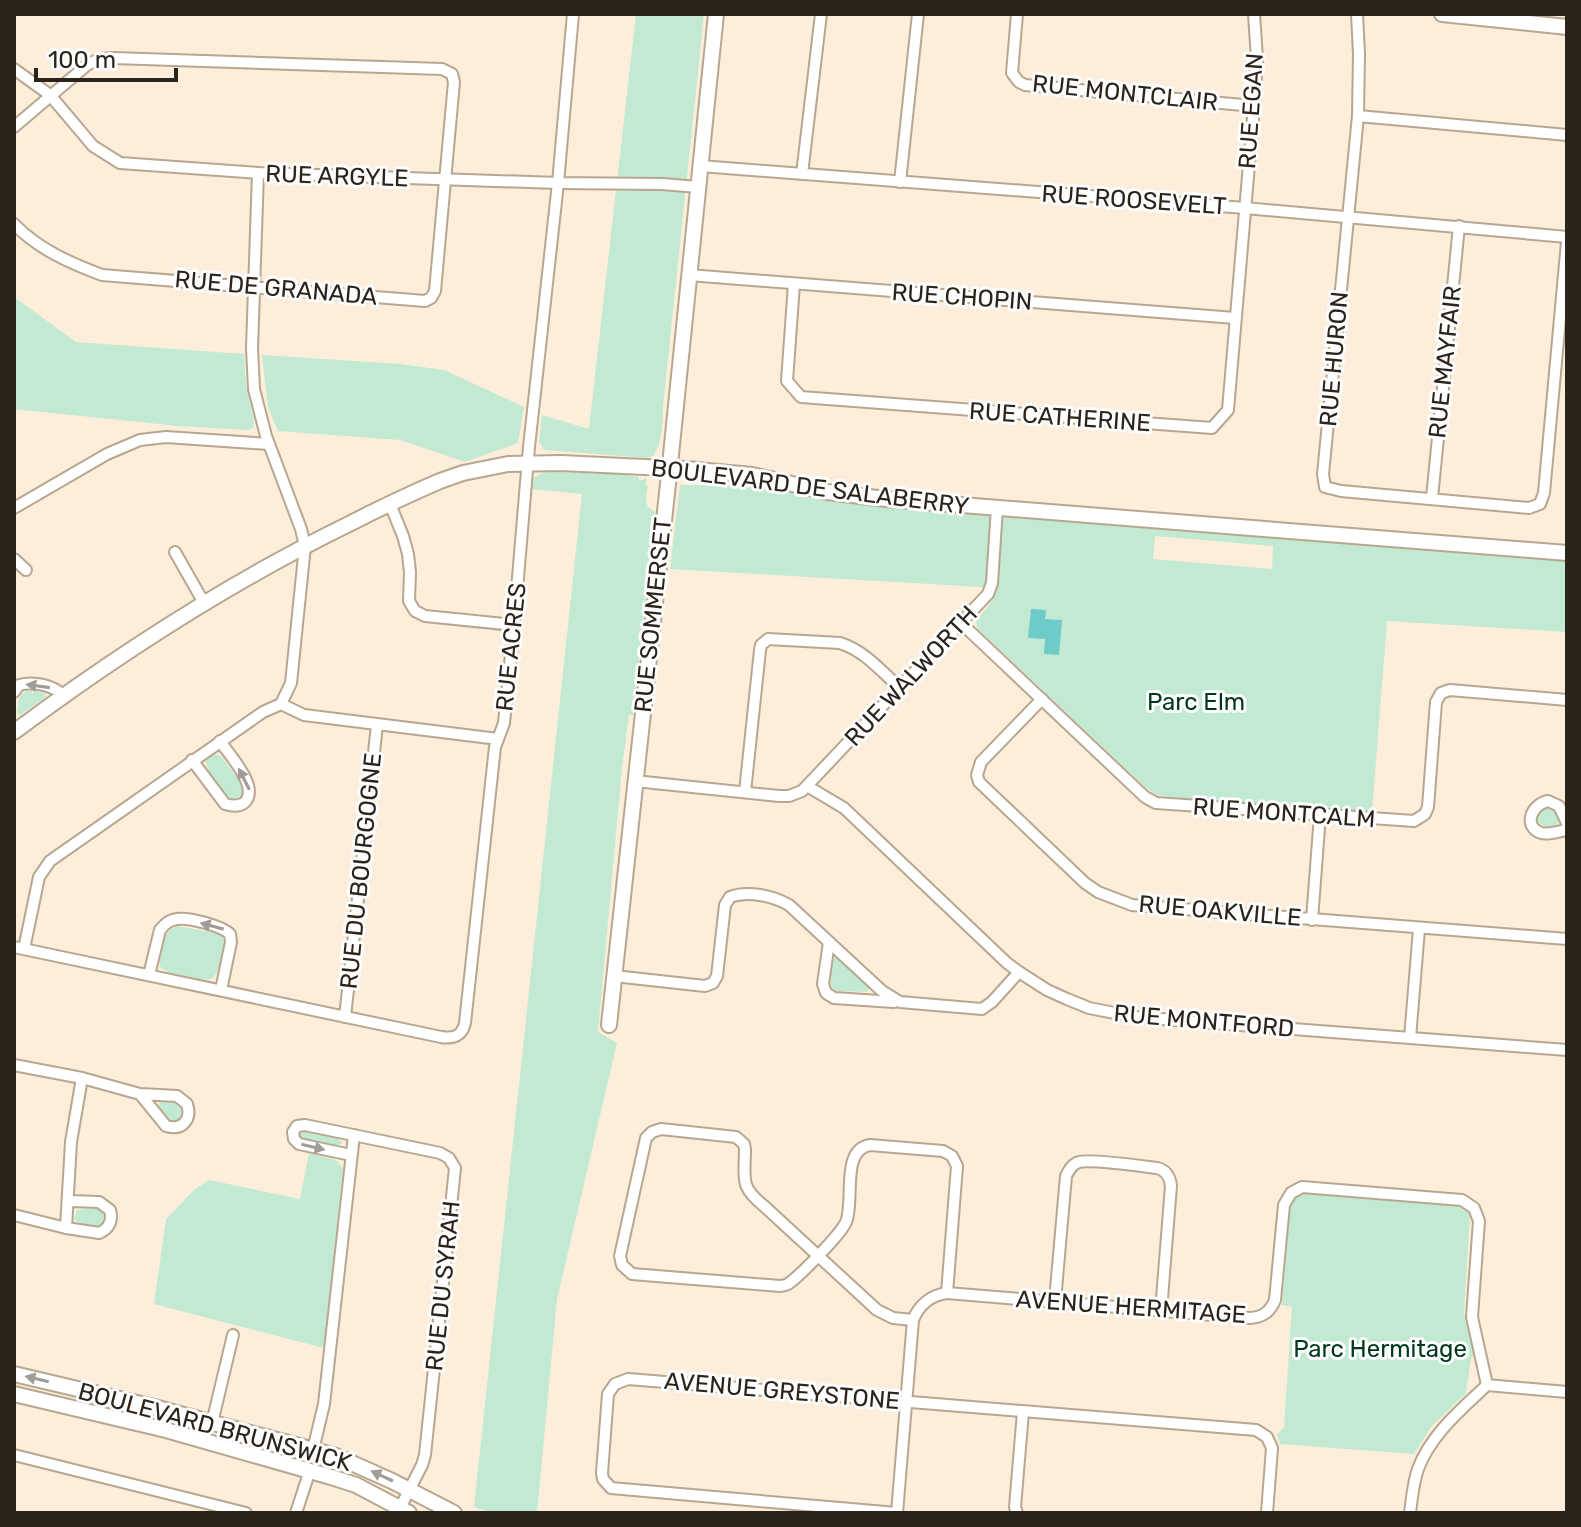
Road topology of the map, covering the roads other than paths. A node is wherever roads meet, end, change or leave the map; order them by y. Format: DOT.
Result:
graph roads {
  1 [pos="573,14"];
  2 [pos="716,14"];
  3 [pos="821,14"];
  4 [pos="918,14"];
  5 [pos="1017,14"];
  6 [pos="1254,14"];
  7 [pos="1357,14"];
  8 [pos="1442,14"];
  9 [pos="1567,27"];
  10 [pos="14,69"];
  11 [pos="50,95"];
  12 [pos="1254,106"];
  13 [pos="1358,116"];
  14 [pos="14,127"];
  15 [pos="1567,135"];
  16 [pos="700,166"];
  17 [pos="258,173"];
  18 [pos="802,174"];
  19 [pos="446,179"];
  20 [pos="900,182"];
  21 [pos="558,183"];
  22 [pos="698,187"];
  23 [pos="1245,208"];
  24 [pos="1347,217"];
  25 [pos="14,224"];
  26 [pos="1459,226"];
  27 [pos="1567,239"];
  28 [pos="689,275"];
  29 [pos="794,284"];
  30 [pos="253,286"];
  31 [pos="1235,318"];
  32 [pos="269,444"];
  33 [pos="527,462"];
  34 [pos="669,469"];
  35 [pos="1432,498"];
  36 [pos="390,504"];
  37 [pos="14,508"];
  38 [pos="997,508"];
  39 [pos="305,546"];
  40 [pos="175,552"];
  41 [pos="1567,553"];
  42 [pos="14,559"];
  43 [pos="26,570"];
  44 [pos="204,603"];
  45 [pos="961,623"];
  46 [pos="514,625"];
  47 [pos="900,688"];
  48 [pos="14,692"];
  49 [pos="64,696"];
  50 [pos="1042,699"];
  51 [pos="1567,700"];
  52 [pos="281,704"];
  53 [pos="377,725"];
  54 [pos="15,731"];
  55 [pos="498,739"];
  56 [pos="220,741"];
  57 [pos="192,760"];
  58 [pos="635,781"];
  59 [pos="807,786"];
  60 [pos="745,792"];
  61 [pos="1320,815"];
  62 [pos="1567,823"];
  63 [pos="1567,830"];
  64 [pos="1312,920"];
  65 [pos="1419,929"];
  66 [pos="1567,939"];
  67 [pos="829,942"];
  68 [pos="19,948"];
  69 [pos="1019,972"];
  70 [pos="149,975"];
  71 [pos="614,976"];
  72 [pos="221,990"];
  73 [pos="900,1002"];
  74 [pos="345,1017"];
  75 [pos="609,1025"];
  76 [pos="1410,1038"];
  77 [pos="1567,1050"];
  78 [pos="14,1065"];
  79 [pos="82,1078"];
  80 [pos="140,1094"];
  81 [pos="354,1135"];
  82 [pos="351,1155"];
  83 [pos="69,1201"];
  84 [pos="14,1215"];
  85 [pos="66,1228"];
  86 [pos="817,1255"];
  87 [pos="947,1293"];
  88 [pos="1055,1301"];
  89 [pos="1161,1311"];
  90 [pos="913,1320"];
  91 [pos="233,1335"];
  92 [pos="14,1374"];
  93 [pos="1487,1385"];
  94 [pos="1567,1392"];
  95 [pos="14,1394"];
  96 [pos="907,1402"];
  97 [pos="1023,1412"];
  98 [pos="212,1423"];
  99 [pos="313,1450"];
  100 [pos="14,1455"];
  101 [pos="310,1470"];
  102 [pos="409,1490"];
  103 [pos="404,1510"];
  104 [pos="246,1513"];
  105 [pos="296,1513"];
  106 [pos="454,1513"];
  107 [pos="897,1513"];
  108 [pos="1017,1513"];
  109 [pos="1267,1513"];
  110 [pos="1410,1513"];
  1 -- 21 [label="street, RUE ACRES"];
  2 -- 16 [label="street, RUE SOMMERSET"];
  3 -- 18 [label="street"];
  4 -- 20 [label="street"];
  5 -- 12 [label="street, RUE MONTCLAIR"];
  6 -- 12 [label="street, RUE EGAN"];
  7 -- 13 [label="street, RUE HURON"];
  8 -- 9 [label="street"];
  10 -- 11 [label="street, RUE ARGYLE"];
  11 -- 14 [label="street"];
  11 -- 17 [label="street, RUE ARGYLE"];
  11 -- 19 [label="street"];
  12 -- 23 [label="street, RUE EGAN"];
  13 -- 15 [label="street"];
  13 -- 24 [label="street, RUE HURON"];
  16 -- 18 [label="street, RUE ROOSEVELT"];
  16 -- 22 [label="street, RUE SOMMERSET"];
  17 -- 19 [label="street, RUE ARGYLE"];
  17 -- 30 [label="street"];
  18 -- 20 [label="street, RUE ROOSEVELT"];
  19 -- 21 [label="street, RUE ARGYLE"];
  19 -- 30 [label="street, RUE DE GRANADA"];
  20 -- 23 [label="street, RUE ROOSEVELT"];
  21 -- 22 [label="street, RUE ARGYLE"];
  21 -- 33 [label="street, RUE ACRES"];
  22 -- 28 [label="street, RUE SOMMERSET"];
  23 -- 24 [label="street, RUE ROOSEVELT"];
  23 -- 31 [label="street, RUE CATHERINE"];
  24 -- 26 [label="street, RUE ROOSEVELT"];
  24 -- 35 [label="street, RUE HURON"];
  25 -- 30 [label="street, RUE DE GRANADA"];
  26 -- 27 [label="street, RUE ROOSEVELT"];
  26 -- 35 [label="street, RUE MAYFAIR"];
  27 -- 35 [label="street, RUE HURON"];
  28 -- 29 [label="street, RUE CHOPIN"];
  28 -- 34 [label="street, RUE SOMMERSET"];
  29 -- 31 [label="street, RUE CHOPIN"];
  29 -- 31 [label="street, RUE CATHERINE"];
  30 -- 32 [label="street"];
  32 -- 37 [label="street"];
  32 -- 39 [label="street"];
  33 -- 34 [label="street, BOULEVARD DE SALABERRY"];
  33 -- 36 [label="street, BOULEVARD DE SALABERRY"];
  33 -- 46 [label="street, RUE ACRES"];
  34 -- 38 [label="street, BOULEVARD DE SALABERRY"];
  34 -- 58 [label="street, RUE SOMMERSET"];
  36 -- 39 [label="street, BOULEVARD DE SALABERRY"];
  36 -- 46 [label="street"];
  38 -- 41 [label="street, BOULEVARD DE SALABERRY"];
  38 -- 45 [label="street, RUE WALWORTH"];
  39 -- 44 [label="street, BOULEVARD DE SALABERRY"];
  39 -- 52 [label="street"];
  40 -- 44 [label="street"];
  42 -- 43 [label="street"];
  44 -- 49 [label="street, BOULEVARD DE SALABERRY"];
  45 -- 47 [label="street, RUE WALWORTH"];
  45 -- 50 [label="street, RUE MONTCALM"];
  46 -- 55 [label="street, RUE ACRES"];
  47 -- 59 [label="street, RUE WALWORTH"];
  47 -- 60 [label="street"];
  49 -- 48 [label="street, one-way"];
  49 -- 54 [label="street, BOULEVARD DE SALABERRY"];
  50 -- 61 [label="street, RUE MONTCALM"];
  50 -- 64 [label="street, RUE OAKVILLE"];
  51 -- 61 [label="street, RUE MONTCALM"];
  52 -- 53 [label="street"];
  52 -- 56 [label="street"];
  53 -- 55 [label="street"];
  53 -- 74 [label="street, RUE DU BOURGOGNE"];
  55 -- 74 [label="street, RUE ACRES"];
  56 -- 57 [label="street"];
  57 -- 56 [label="street, one-way"];
  57 -- 68 [label="street"];
  58 -- 60 [label="street"];
  58 -- 71 [label="street, RUE SOMMERSET"];
  59 -- 60 [label="street"];
  59 -- 69 [label="street, RUE MONTFORD"];
  61 -- 64 [label="street"];
  62 -- 63 [label="street"];
  64 -- 65 [label="street, RUE OAKVILLE"];
  65 -- 66 [label="street, RUE OAKVILLE"];
  65 -- 76 [label="street"];
  67 -- 71 [label="street"];
  67 -- 73 [label="street"];
  67 -- 73 [label="street"];
  68 -- 70 [label="street, RUE ACRES"];
  69 -- 73 [label="street"];
  69 -- 76 [label="street, RUE MONTFORD"];
  70 -- 72 [label="street, RUE ACRES"];
  72 -- 70 [label="street, one-way"];
  71 -- 75 [label="street, RUE SOMMERSET"];
  72 -- 74 [label="street, RUE ACRES"];
  76 -- 77 [label="street, RUE MONTFORD"];
  78 -- 79 [label="street"];
  79 -- 80 [label="street"];
  79 -- 83 [label="street"];
  80 -- 80 [label="street"];
  81 -- 82 [label="street"];
  81 -- 82 [label="street, RUE DU SYRAH, one-way"];
  81 -- 102 [label="street, RUE DU SYRAH"];
  82 -- 99 [label="street"];
  83 -- 85 [label="street"];
  83 -- 85 [label="street"];
  84 -- 85 [label="street"];
  86 -- 86 [label="street"];
  86 -- 87 [label="street"];
  86 -- 90 [label="street"];
  87 -- 88 [label="street, AVENUE HERMITAGE"];
  87 -- 90 [label="street"];
  88 -- 89 [label="street, AVENUE HERMITAGE"];
  88 -- 89 [label="street"];
  89 -- 93 [label="street, AVENUE HERMITAGE"];
  90 -- 96 [label="street"];
  91 -- 98 [label="street"];
  98 -- 92 [label="street, BOULEVARD BRUNSWICK, one-way"];
  93 -- 94 [label="street"];
  93 -- 110 [label="street"];
  95 -- 101 [label="street, BOULEVARD BRUNSWICK"];
  96 -- 97 [label="street, AVENUE GREYSTONE"];
  96 -- 107 [label="street"];
  96 -- 107 [label="street, AVENUE GREYSTONE"];
  97 -- 108 [label="street"];
  97 -- 109 [label="street, AVENUE GREYSTONE"];
  98 -- 99 [label="street, BOULEVARD BRUNSWICK"];
  102 -- 99 [label="street, BOULEVARD BRUNSWICK, one-way"];
  100 -- 104 [label="street"];
  101 -- 103 [label="street, BOULEVARD BRUNSWICK"];
  101 -- 105 [label="street"];
  102 -- 103 [label="street, RUE DU SYRAH"];
  102 -- 106 [label="street, BOULEVARD BRUNSWICK"];
}
